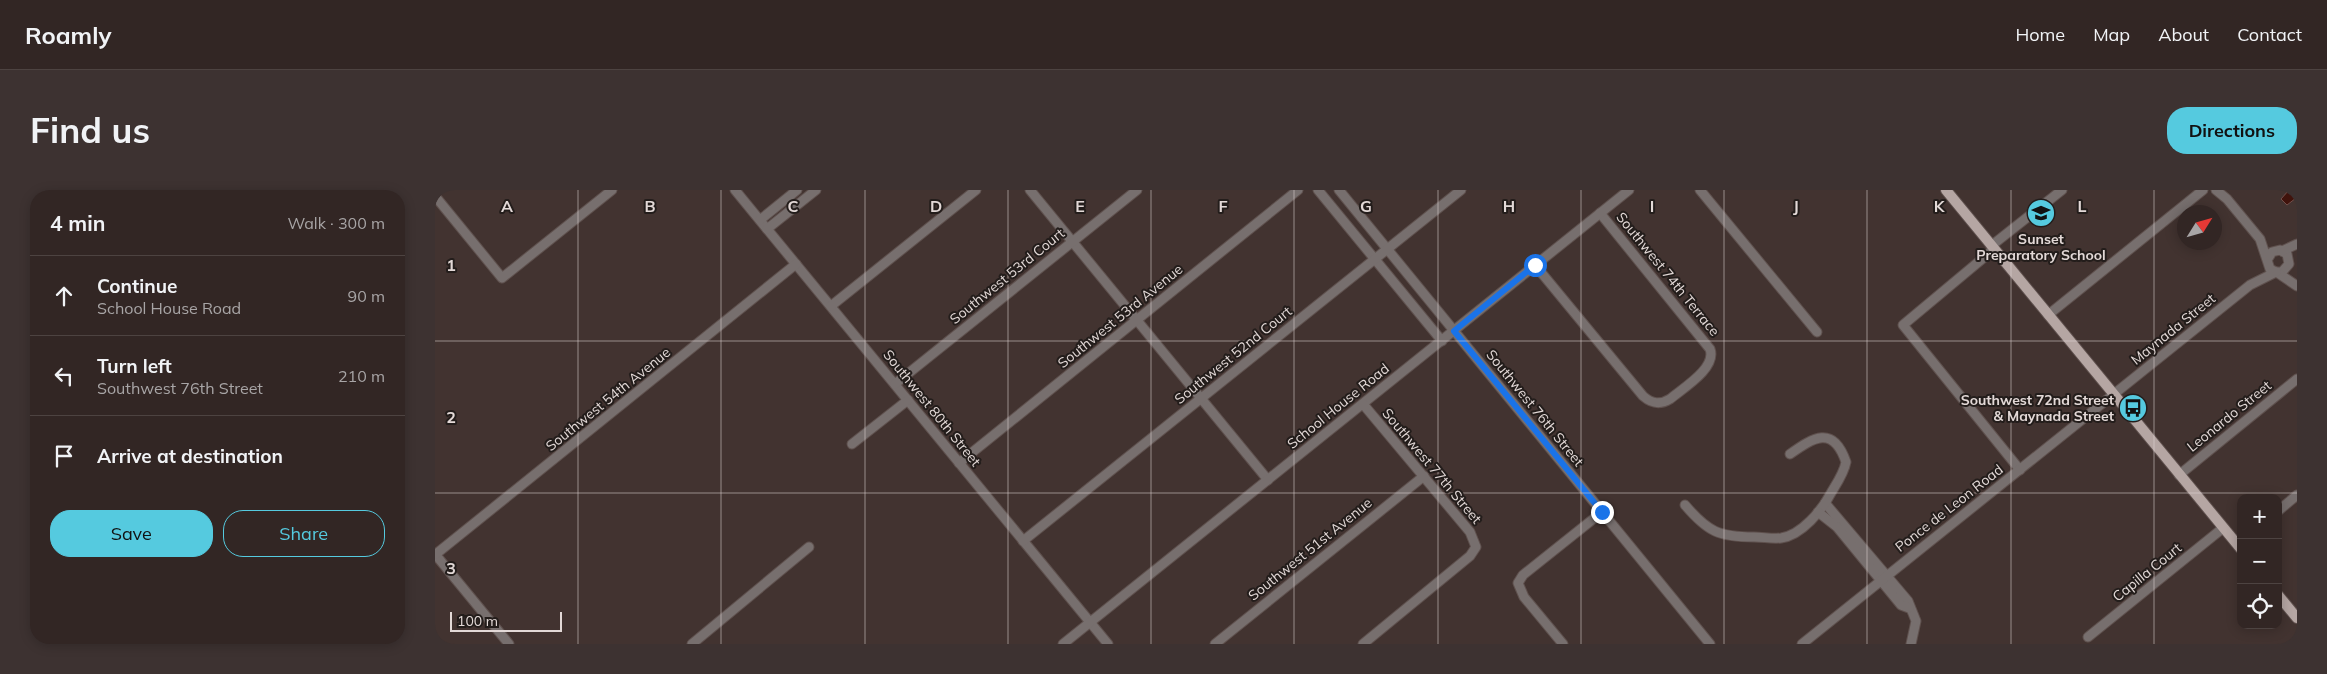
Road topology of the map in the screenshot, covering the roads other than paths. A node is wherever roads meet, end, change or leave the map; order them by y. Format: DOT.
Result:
graph roads {
  1 [pos="612,190"];
  2 [pos="735,190"];
  3 [pos="797,190"];
  4 [pos="816,190"];
  5 [pos="976,190"];
  6 [pos="1030,190"];
  7 [pos="1137,190"];
  8 [pos="1299,190"];
  9 [pos="1318,190"];
  10 [pos="1339,190"];
  11 [pos="1461,190"];
  12 [pos="1699,190"];
  13 [pos="1946,190"];
  14 [pos="2062,190"];
  15 [pos="2203,190"];
  16 [pos="2217,190"];
  17 [pos="1627,191"];
  18 [pos="435,196"];
  19 [pos="1601,213"];
  20 [pos="760,220"];
  21 [pos="767,229"];
  22 [pos="2260,239"];
  23 [pos="1072,242"];
  24 [pos="2297,244"];
  25 [pos="1993,248"];
  26 [pos="1388,249"];
  27 [pos="2280,250"];
  28 [pos="2297,250"];
  29 [pos="1374,260"];
  30 [pos="2267,262"];
  31 [pos="2289,262"];
  32 [pos="796,264"];
  33 [pos="1535,265"];
  34 [pos="2277,272"];
  35 [pos="2297,281"];
  36 [pos="2250,285"];
  37 [pos="2297,286"];
  38 [pos="831,306"];
  39 [pos="2048,315"];
  40 [pos="1137,320"];
  41 [pos="1454,331"];
  42 [pos="1817,332"];
  43 [pos="1442,341"];
  44 [pos="2297,379"];
  45 [pos="895,384"];
  46 [pos="2113,394"];
  47 [pos="1201,398"];
  48 [pos="908,400"];
  49 [pos="1363,404"];
  50 [pos="852,444"];
  51 [pos="1790,454"];
  52 [pos="959,463"];
  53 [pos="2020,470"];
  54 [pos="2179,475"];
  55 [pos="1423,476"];
  56 [pos="1268,480"];
  57 [pos="2297,495"];
  58 [pos="1825,503"];
  59 [pos="1685,505"];
  60 [pos="2282,508"];
  61 [pos="1602,512"];
  62 [pos="1818,512"];
  63 [pos="2223,528"];
  64 [pos="1843,529"];
  65 [pos="1023,541"];
  66 [pos="2237,543"];
  67 [pos="809,547"];
  68 [pos="435,554"];
  69 [pos="1884,578"];
  70 [pos="2282,599"];
  71 [pos="2296,614"];
  72 [pos="1090,622"];
  73 [pos="2088,637"];
  74 [pos="508,644"];
  75 [pos="691,644"];
  76 [pos="1063,644"];
  77 [pos="1108,644"];
  78 [pos="1215,644"];
  79 [pos="1363,644"];
  80 [pos="1563,644"];
  81 [pos="1710,644"];
  82 [pos="1802,644"];
  83 [pos="1911,644"];
  1 -- 18 [label="street"];
  2 -- 20 [label="street, Southwest 80th Street"];
  3 -- 20 [label="street"];
  4 -- 21 [label="street"];
  5 -- 38 [label="street"];
  6 -- 23 [label="street"];
  7 -- 23 [label="street, Southwest 53rd Court"];
  8 -- 40 [label="street, Southwest 53rd Avenue"];
  9 -- 29 [label="street"];
  10 -- 26 [label="street, Southwest 76th Street"];
  11 -- 26 [label="street, Southwest 52nd Court"];
  12 -- 42 [label="street"];
  13 -- 25 [label="main road"];
  14 -- 25 [label="street"];
  15 -- 39 [label="street"];
  16 -- 22 [label="street"];
  17 -- 19 [label="street, School House Road"];
  19 -- 33 [label="street, School House Road"];
  19 -- 33 [label="street, Southwest 74th Terrace"];
  20 -- 21 [label="street, Southwest 80th Street"];
  21 -- 32 [label="street, Southwest 80th Street"];
  22 -- 27 [label="street"];
  22 -- 30 [label="street"];
  23 -- 40 [label="street"];
  23 -- 45 [label="street, Southwest 53rd Court"];
  24 -- 27 [label="street"];
  25 -- 39 [label="main road"];
  25 -- 53 [label="street"];
  26 -- 29 [label="street, Southwest 52nd Court"];
  26 -- 41 [label="street, Southwest 76th Street"];
  27 -- 30 [label="street"];
  27 -- 31 [label="street"];
  28 -- 31 [label="street"];
  29 -- 43 [label="street"];
  29 -- 47 [label="street, Southwest 52nd Court"];
  30 -- 34 [label="street"];
  30 -- 36 [label="street, Maynada Street"];
  31 -- 34 [label="street"];
  31 -- 35 [label="street"];
  32 -- 38 [label="street, Southwest 80th Street"];
  32 -- 68 [label="street, Southwest 54th Avenue"];
  33 -- 41 [label="street, School House Road"];
  34 -- 36 [label="street, Maynada Street"];
  34 -- 37 [label="street"];
  36 -- 46 [label="street, Maynada Street"];
  38 -- 45 [label="street, Southwest 80th Street"];
  39 -- 46 [label="main road"];
  40 -- 47 [label="street"];
  40 -- 52 [label="street, Southwest 53rd Avenue"];
  41 -- 43 [label="street, School House Road"];
  41 -- 61 [label="street, Southwest 76th Street"];
  43 -- 49 [label="street, School House Road"];
  44 -- 54 [label="street, Leonardo Street"];
  45 -- 48 [label="street, Southwest 80th Street"];
  46 -- 53 [label="street, Ponce de Leon Road"];
  46 -- 54 [label="main road"];
  47 -- 56 [label="street"];
  47 -- 65 [label="street, Southwest 52nd Court"];
  48 -- 50 [label="street"];
  48 -- 52 [label="street, Southwest 80th Street"];
  49 -- 55 [label="street, Southwest 77th Street"];
  49 -- 56 [label="street, School House Road"];
  51 -- 58 [label="street"];
  52 -- 65 [label="street, Southwest 80th Street"];
  53 -- 69 [label="street, Ponce de Leon Road"];
  54 -- 63 [label="main road"];
  55 -- 78 [label="street, Southwest 51st Avenue"];
  55 -- 79 [label="street, Southwest 77th Street"];
  56 -- 72 [label="street, School House Road"];
  57 -- 60 [label="street"];
  58 -- 62 [label="street"];
  58 -- 64 [label="street"];
  59 -- 62 [label="street"];
  61 -- 80 [label="street"];
  61 -- 81 [label="street, Southwest 76th Street"];
  62 -- 64 [label="street"];
  63 -- 66 [label="main road"];
  63 -- 73 [label="street, Capilla Court"];
  64 -- 69 [label="street"];
  65 -- 72 [label="street, Southwest 80th Street"];
  67 -- 75 [label="street"];
  68 -- 74 [label="street"];
  69 -- 82 [label="street, Ponce de Leon Road"];
  69 -- 83 [label="street"];
  70 -- 71 [label="main road"];
  72 -- 76 [label="street, School House Road"];
  72 -- 77 [label="street, Southwest 80th Street"];
}
